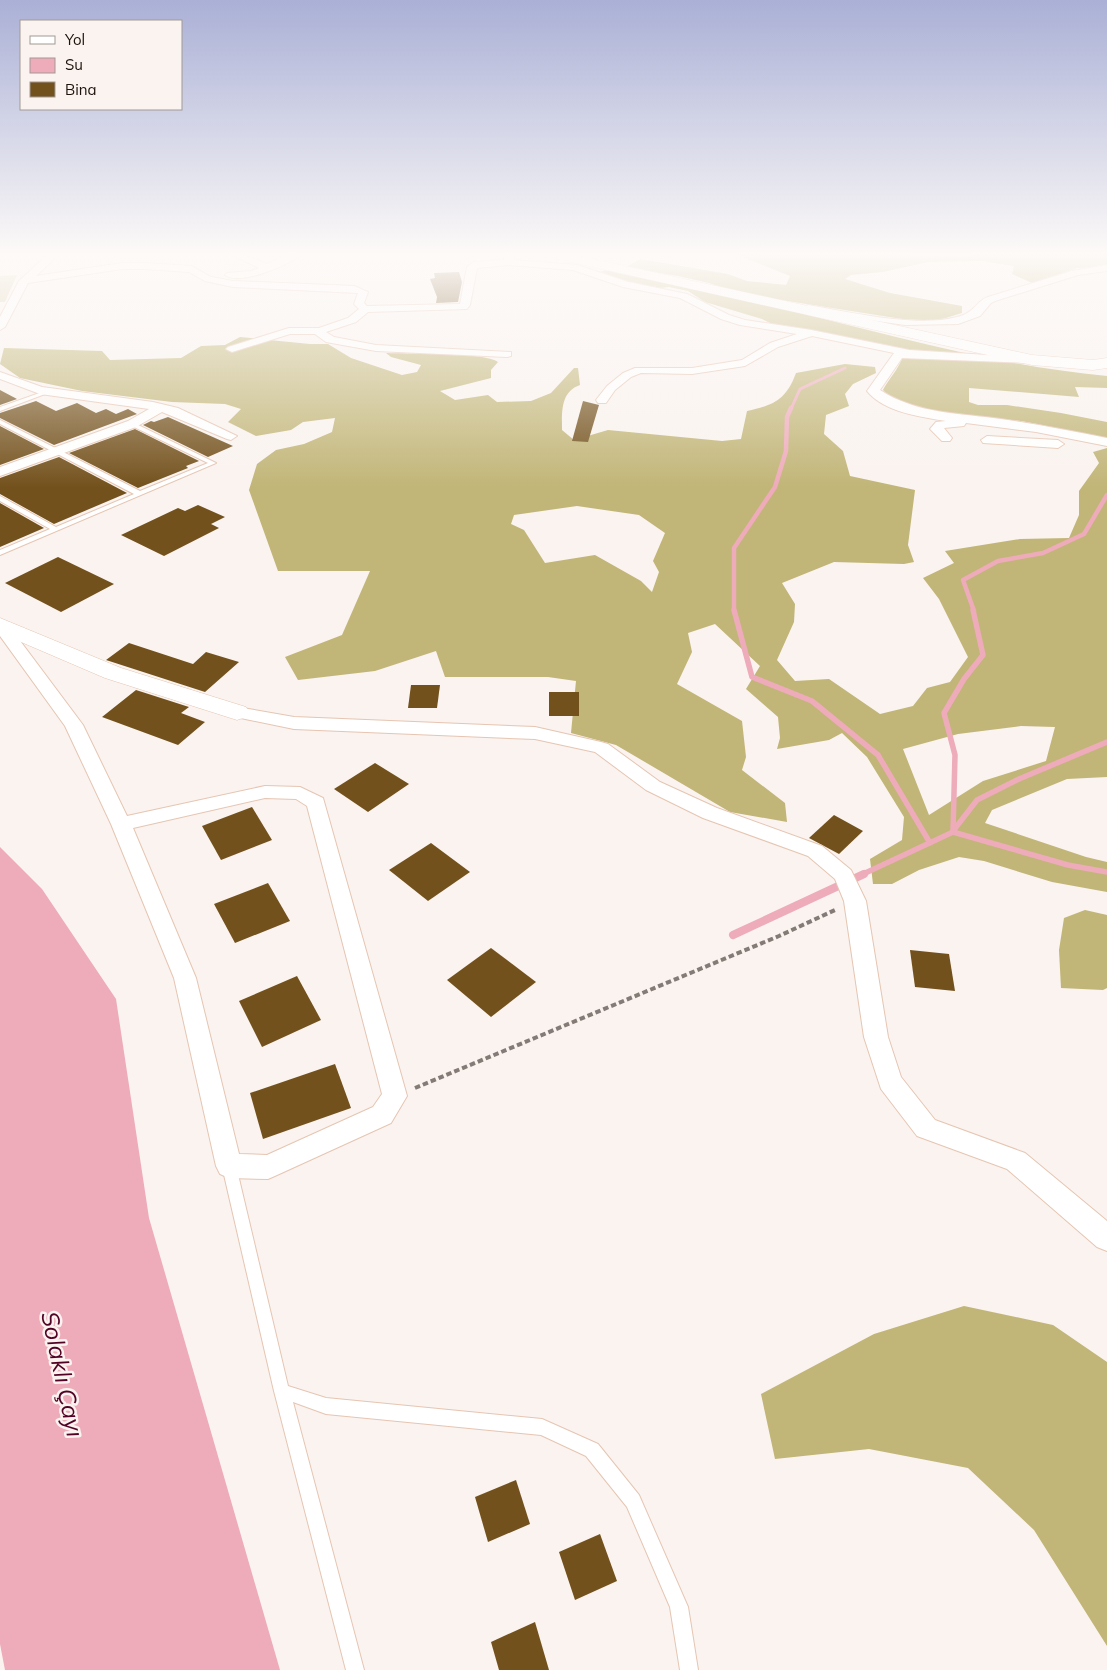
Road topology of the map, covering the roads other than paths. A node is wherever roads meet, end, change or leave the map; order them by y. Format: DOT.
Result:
graph roads {
  1 [pos="286,332"];
  2 [pos="321,332"];
  3 [pos="804,332"];
  4 [pos="908,332"];
  5 [pos="811,333"];
  6 [pos="232,349"];
  7 [pos="909,353"];
  8 [pos="507,354"];
  9 [pos="1032,360"];
  10 [pos="1107,363"];
  11 [pos="0,375"];
  12 [pos="50,391"];
  13 [pos="602,400"];
  14 [pos="153,406"];
  15 [pos="0,409"];
  16 [pos="0,422"];
  17 [pos="994,422"];
  18 [pos="132,424"];
  19 [pos="231,436"];
  20 [pos="946,438"];
  21 [pos="987,440"];
  22 [pos="1107,442"];
  23 [pos="1107,448"];
  24 [pos="55,452"];
  25 [pos="0,472"];
  26 [pos="140,494"];
  27 [pos="0,498"];
  28 [pos="55,529"];
  29 [pos="0,553"];
  30 [pos="0,625"];
  31 [pos="237,712"];
  32 [pos="121,824"];
  33 [pos="230,1166"];
  34 [pos="1107,1238"];
  35 [pos="282,1391"];
  36 [pos="355,1670"];
  37 [pos="689,1670"];
  1 -- 6 [label="street"];
  2 -- 8 [label="street"];
  3 -- 5 [label="street"];
  4 -- 9 [label="main road"];
  5 -- 7 [label="street"];
  5 -- 13 [label="street"];
  7 -- 9 [label="street"];
  7 -- 17 [label="street"];
  9 -- 10 [label="main road"];
  11 -- 12 [label="street"];
  12 -- 14 [label="street"];
  12 -- 15 [label="lane"];
  14 -- 18 [label="street"];
  14 -- 19 [label="street"];
  16 -- 24 [label="lane"];
  17 -- 20 [label="street"];
  17 -- 22 [label="street"];
  18 -- 24 [label="street"];
  18 -- 26 [label="lane"];
  21 -- 23 [label="street"];
  24 -- 25 [label="street"];
  24 -- 26 [label="lane"];
  26 -- 28 [label="lane"];
  27 -- 28 [label="lane"];
  28 -- 29 [label="lane"];
  30 -- 31 [label="main road"];
  30 -- 32 [label="street"];
  31 -- 34 [label="street"];
  32 -- 33 [label="street"];
  32 -- 33 [label="street"];
  33 -- 35 [label="lane"];
  35 -- 36 [label="lane"];
  35 -- 37 [label="lane"];
}
